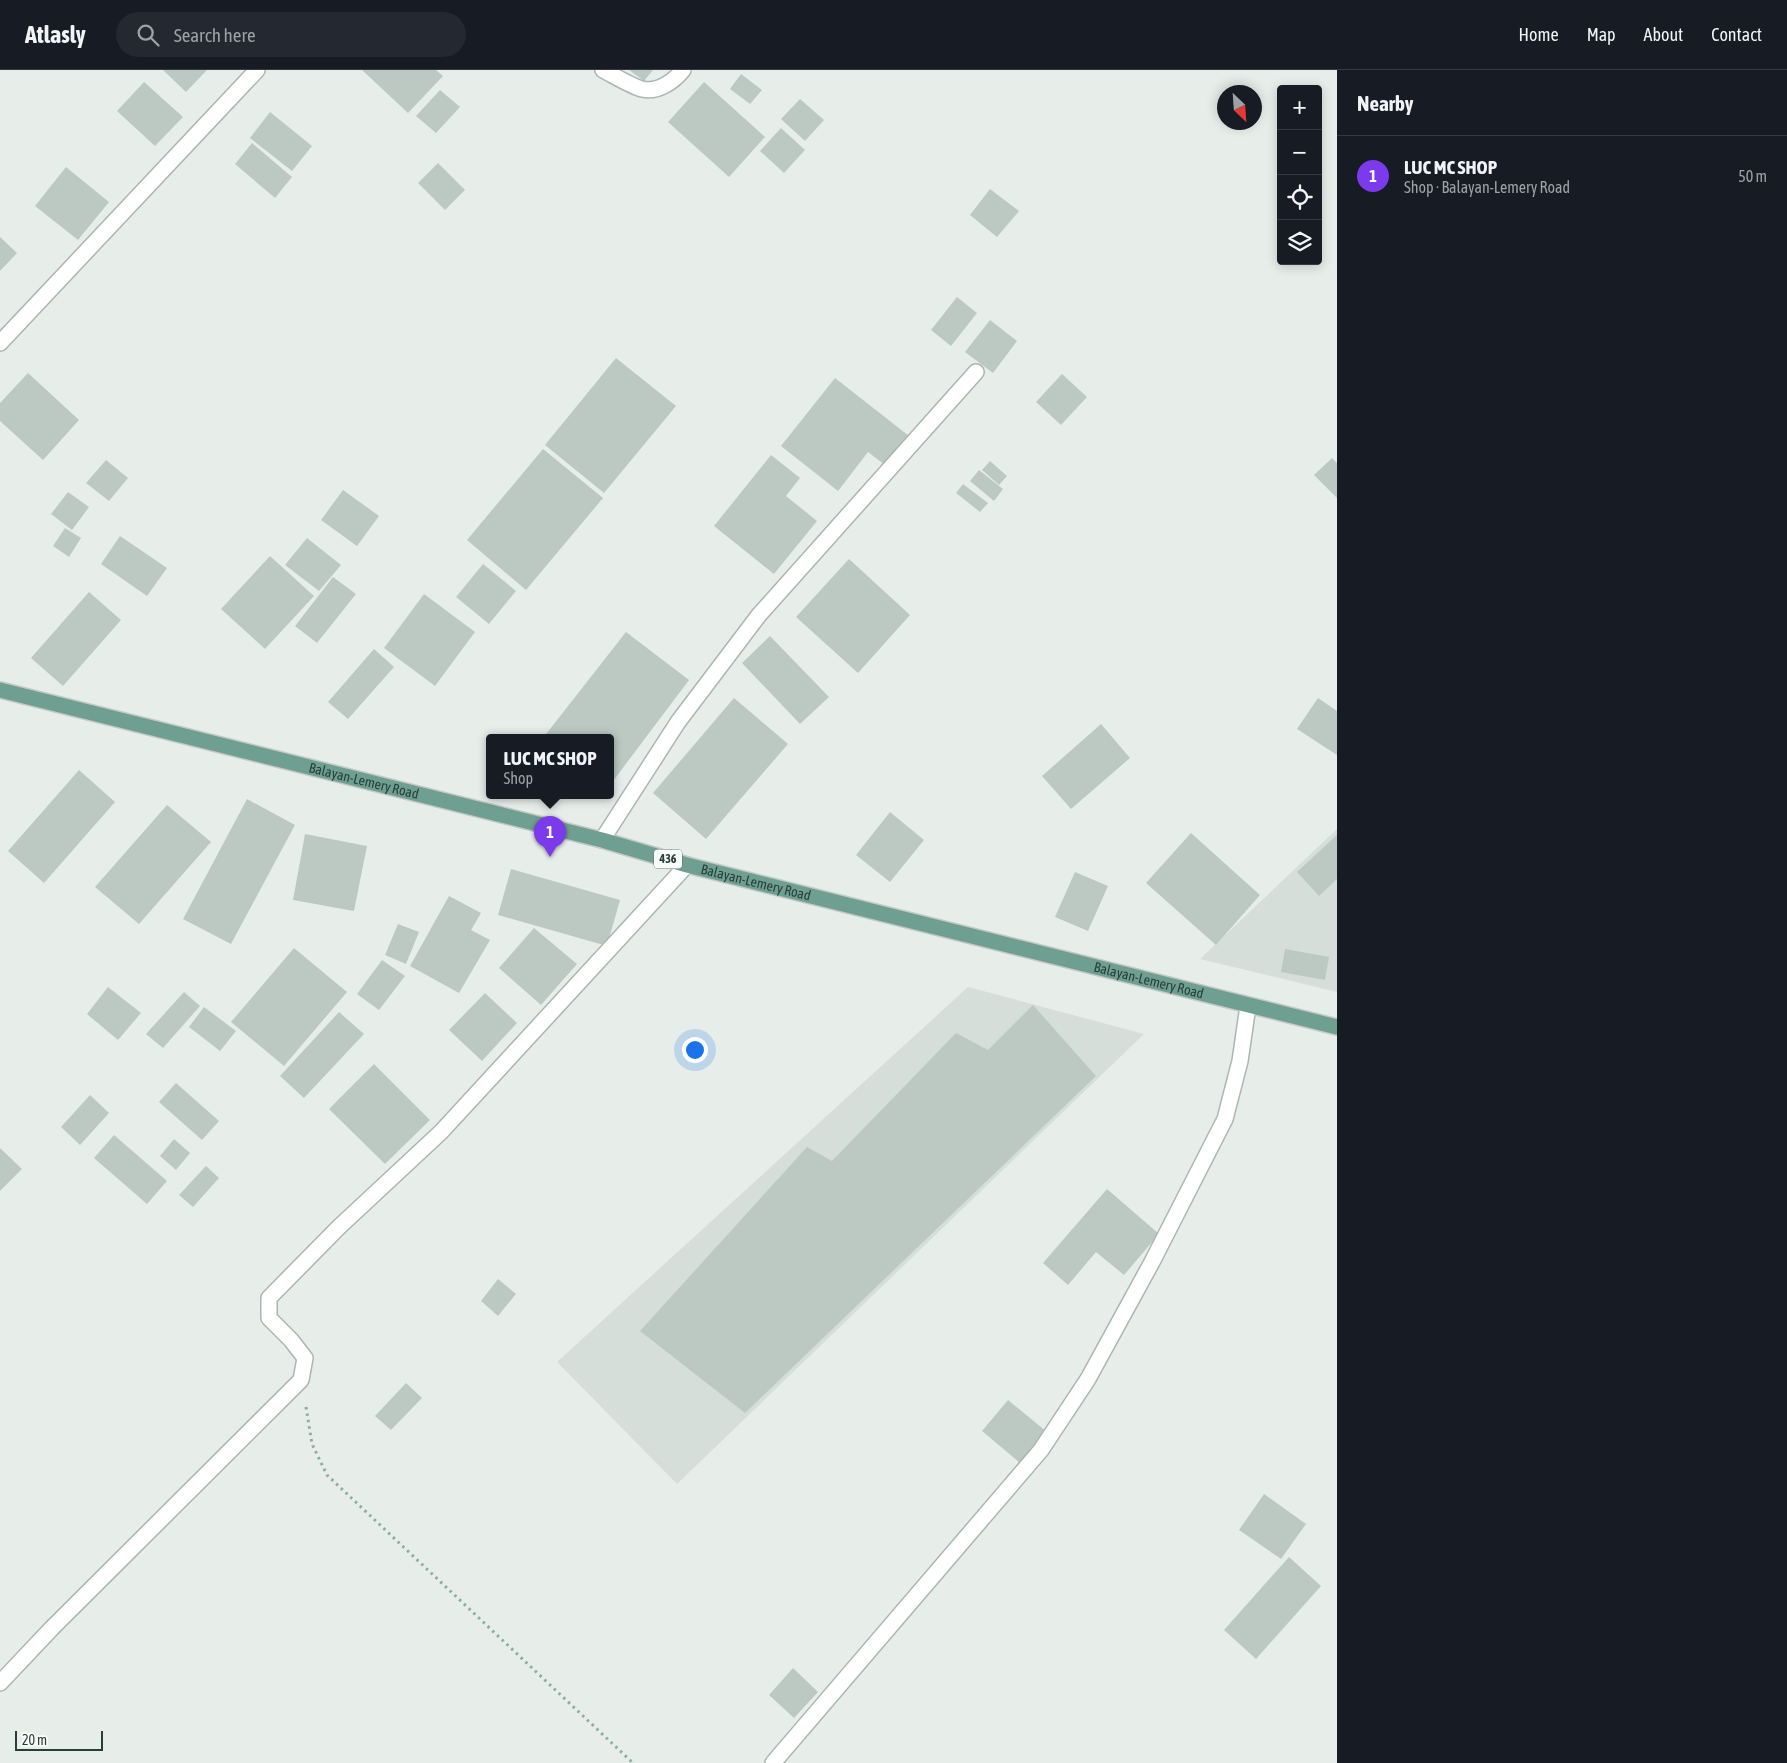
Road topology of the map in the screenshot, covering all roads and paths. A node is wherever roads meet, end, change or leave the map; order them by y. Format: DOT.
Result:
graph roads {
  1 [pos="257,70"];
  2 [pos="603,70"];
  3 [pos="683,70"];
  4 [pos="0,343"];
  5 [pos="976,372"];
  6 [pos="0,690"];
  7 [pos="602,840"];
  8 [pos="687,865"];
  9 [pos="1248,1006"];
  10 [pos="1337,1027"];
  11 [pos="301,1380"];
  12 [pos="0,1683"];
  13 [pos="633,1763"];
  14 [pos="773,1763"];
  1 -- 4 [label="street"];
  2 -- 3 [label="street"];
  5 -- 7 [label="street"];
  6 -- 7 [label="main road, Balayan-Lemery Road / 436"];
  7 -- 8 [label="main road, Balayan-Lemery Road / 436"];
  8 -- 9 [label="main road, Balayan-Lemery Road / 436"];
  8 -- 11 [label="street"];
  9 -- 10 [label="main road, Balayan-Lemery Road / 436"];
  9 -- 14 [label="street"];
  11 -- 12 [label="street"];
  11 -- 13 [label="path"];
}
